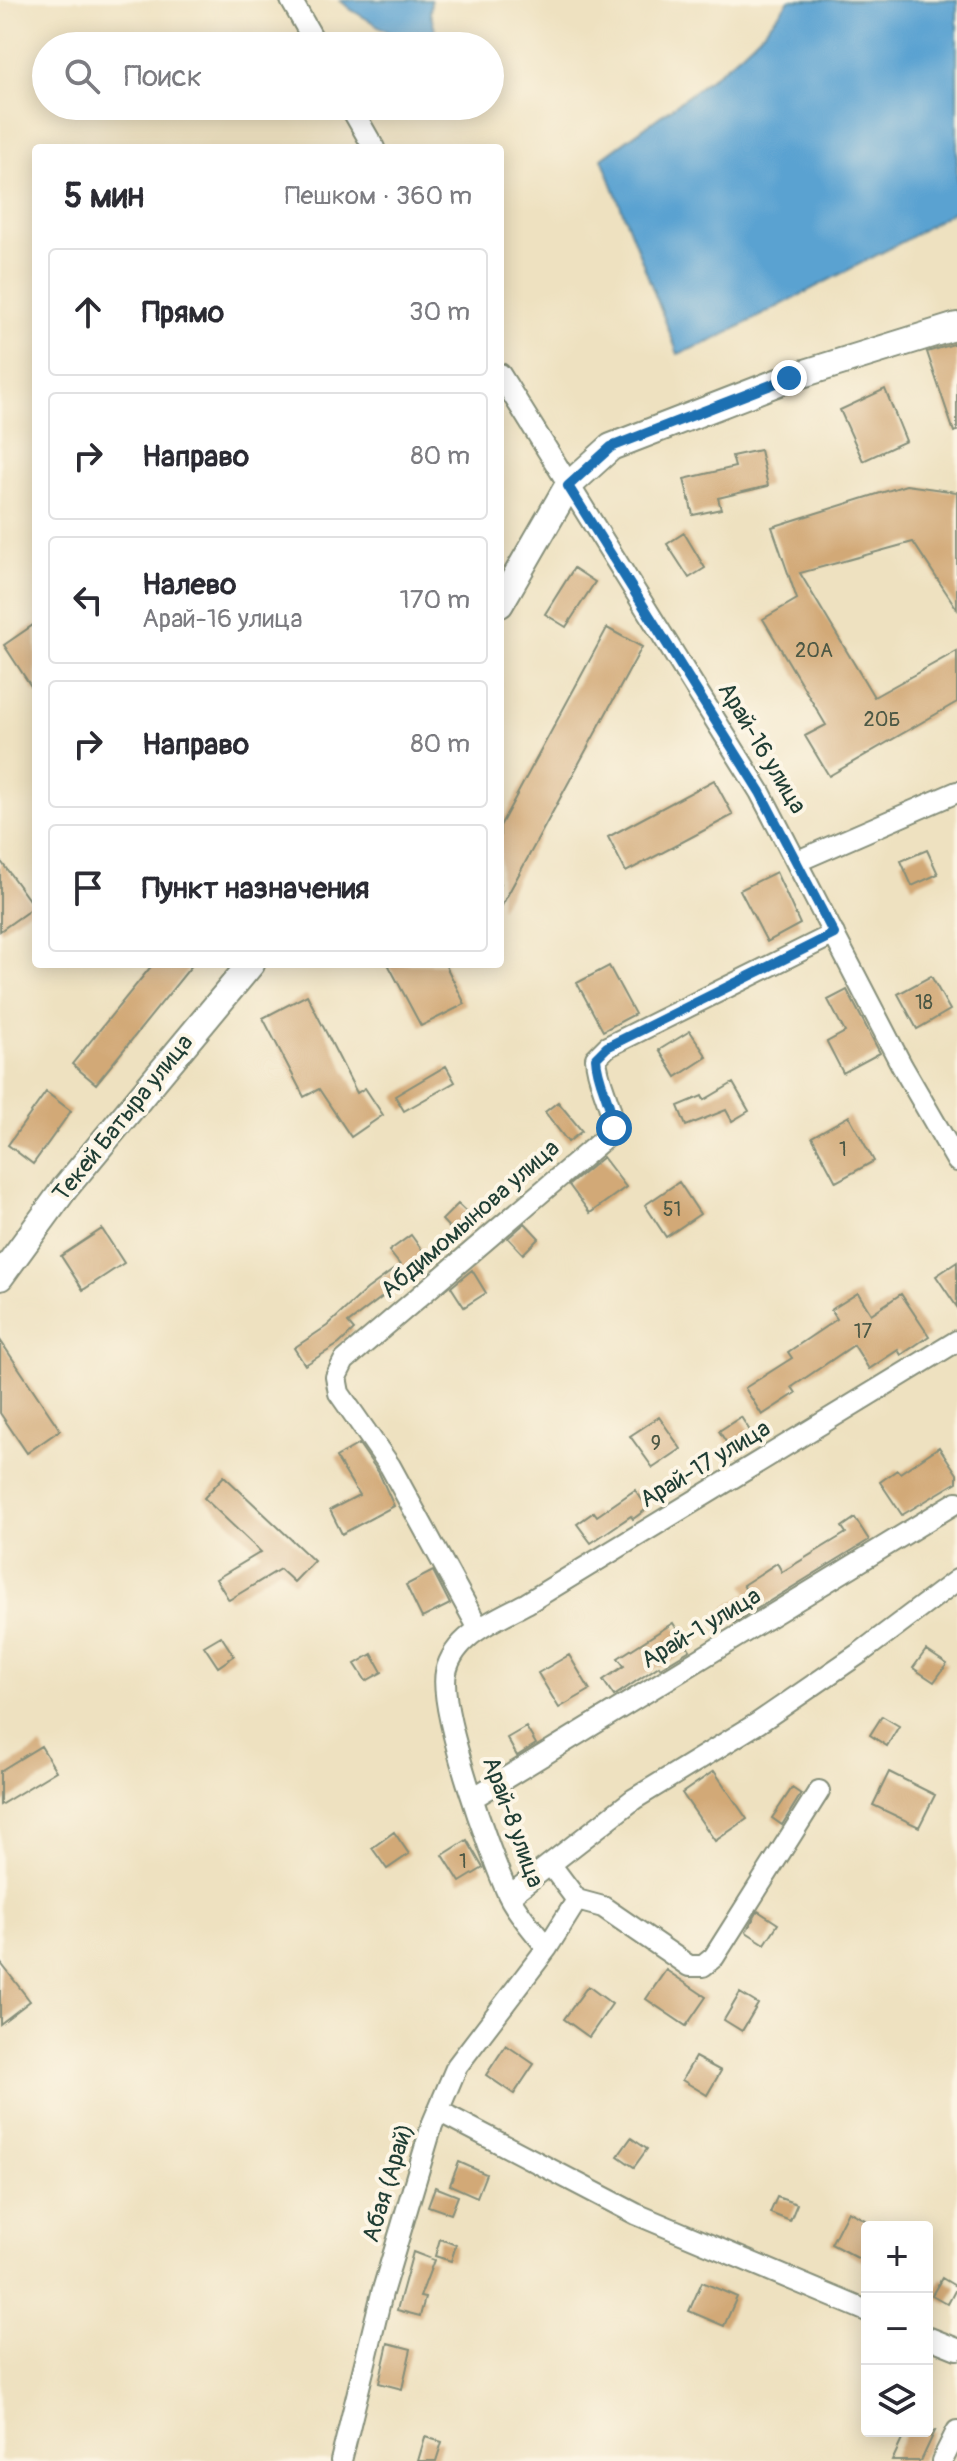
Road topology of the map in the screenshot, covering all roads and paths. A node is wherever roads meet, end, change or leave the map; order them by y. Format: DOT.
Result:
graph roads {
  1 [pos="291,0"];
  2 [pos="309,32"];
  3 [pos="358,120"];
  4 [pos="372,144"];
  5 [pos="957,326"];
  6 [pos="504,381"];
  7 [pos="568,486"];
  8 [pos="504,597"];
  9 [pos="957,792"];
  10 [pos="798,861"];
  11 [pos="834,934"];
  12 [pos="248,968"];
  13 [pos="957,1161"];
  14 [pos="0,1277"];
  15 [pos="957,1341"];
  16 [pos="957,1502"];
  17 [pos="957,1580"];
  18 [pos="479,1629"];
  19 [pos="819,1791"];
  20 [pos="473,1798"];
  21 [pos="550,1864"];
  22 [pos="509,1896"];
  23 [pos="577,1900"];
  24 [pos="547,1948"];
  25 [pos="439,2109"];
  26 [pos="861,2308"];
  27 [pos="933,2339"];
  28 [pos="957,2349"];
  29 [pos="957,2431"];
  30 [pos="341,2461"];
  31 [pos="942,2461"];
  1 -- 2 [label="street"];
  3 -- 4 [label="street"];
  5 -- 7 [label="street"];
  6 -- 7 [label="street, Арай-16 улица"];
  7 -- 8 [label="street"];
  7 -- 10 [label="street, Арай-16 улица"];
  9 -- 10 [label="street"];
  10 -- 11 [label="street, Арай-16 улица"];
  11 -- 13 [label="street, Арай-16 улица"];
  11 -- 18 [label="street, Абдимомынова улица"];
  12 -- 14 [label="street, Текей Батыра улица"];
  15 -- 18 [label="street, Арай-17 улица"];
  16 -- 20 [label="street, Арай-1 улица"];
  17 -- 21 [label="street"];
  18 -- 20 [label="street, Арай-8 улица"];
  19 -- 23 [label="street, Арай-8 улица"];
  20 -- 22 [label="street, Арай-8 улица"];
  21 -- 22 [label="street"];
  21 -- 23 [label="street"];
  22 -- 24 [label="street, Арай-8 улица"];
  23 -- 24 [label="street, Арай-8 улица"];
  24 -- 25 [label="street, Абая (Арай)"];
  25 -- 26 [label="street"];
  25 -- 30 [label="street, Абая (Арай)"];
  27 -- 28 [label="street"];
  29 -- 31 [label="street"];
}
